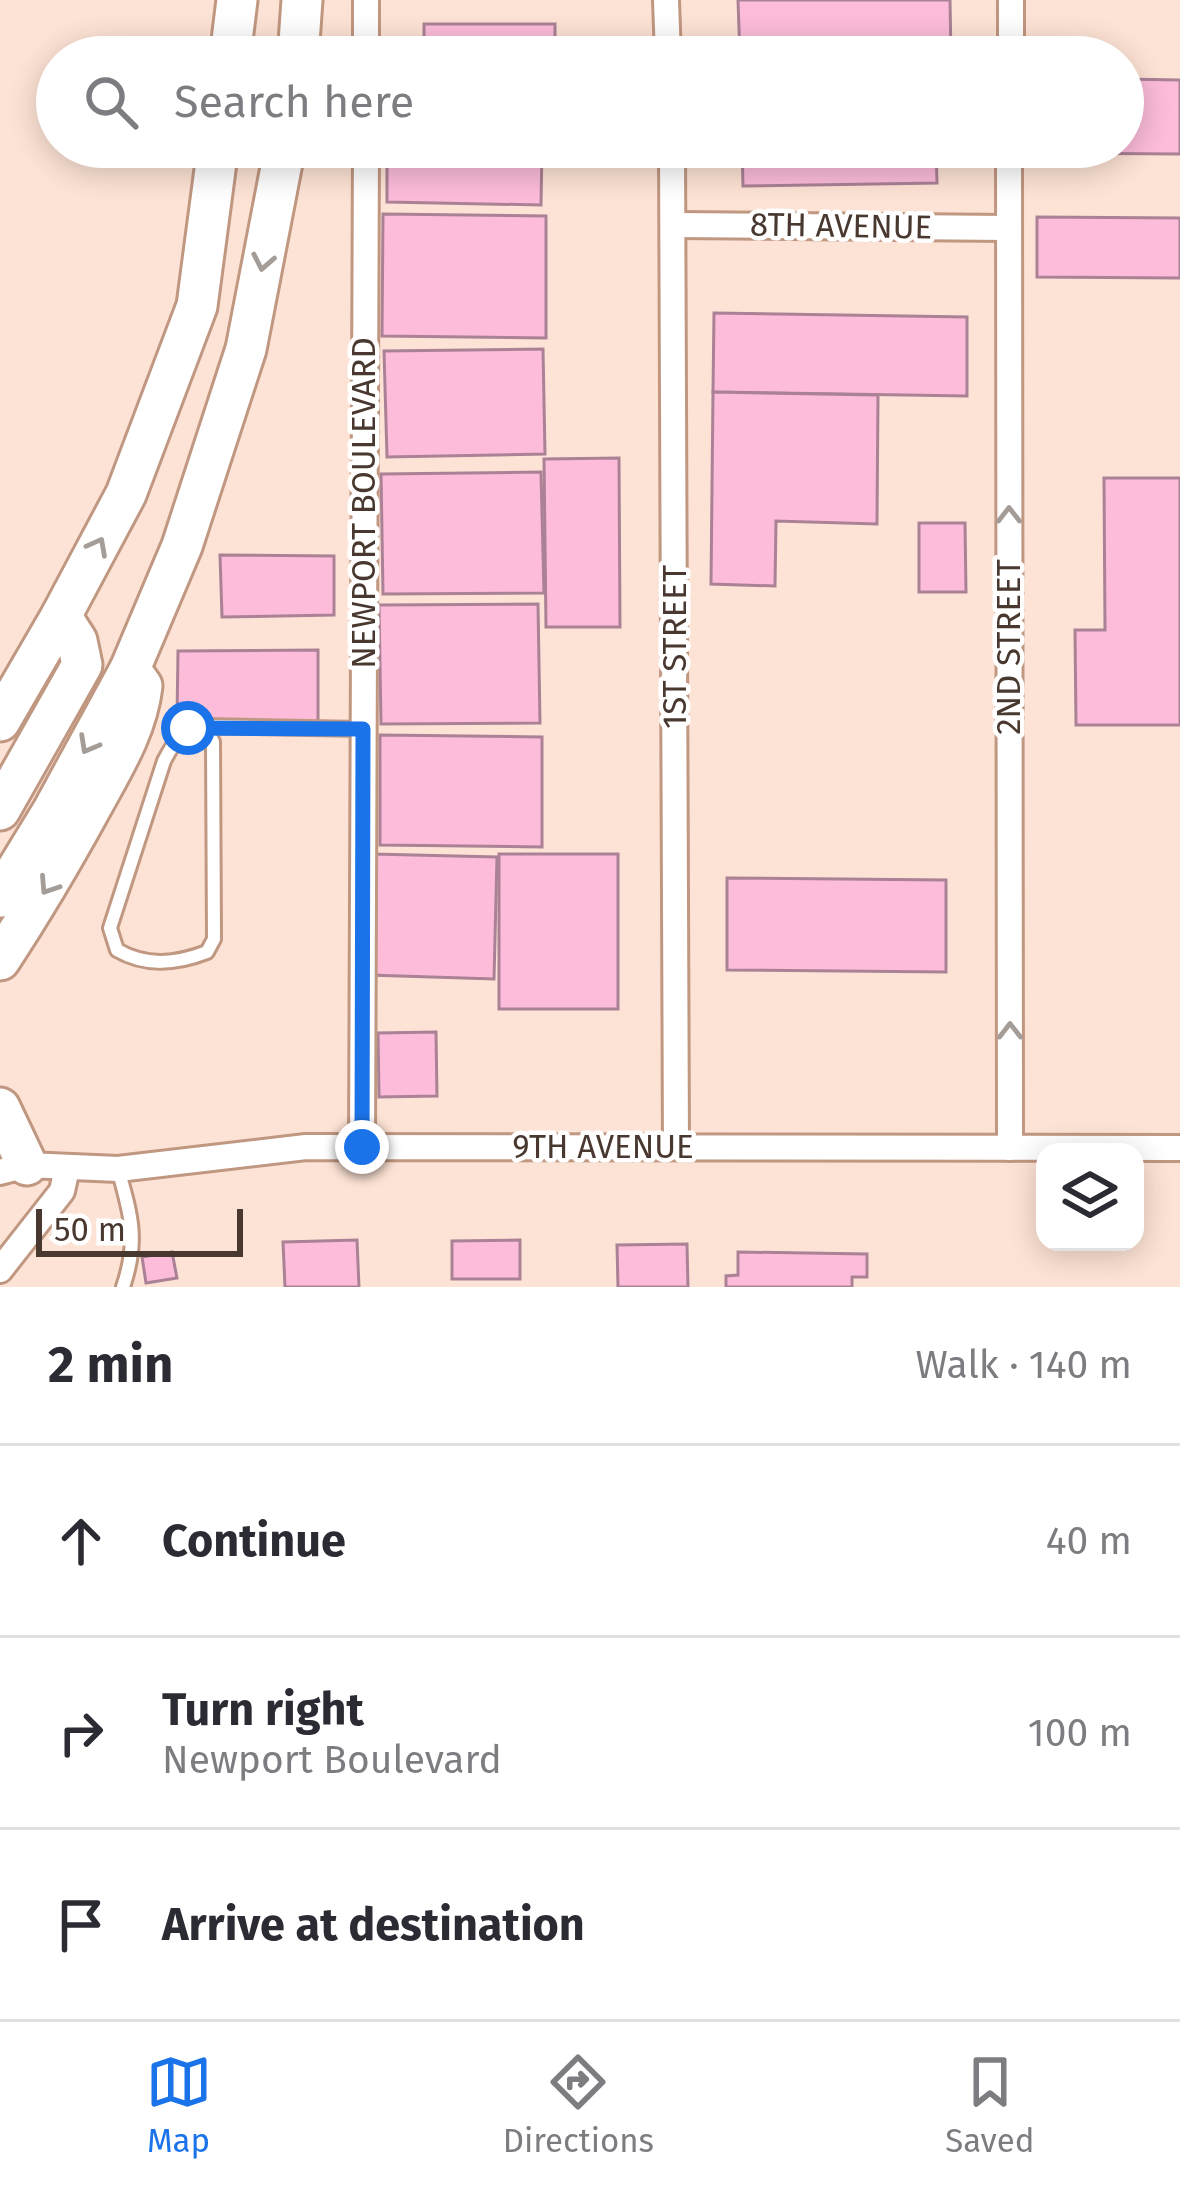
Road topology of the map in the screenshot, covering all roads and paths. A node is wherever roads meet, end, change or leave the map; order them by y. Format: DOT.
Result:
graph roads {
  1 [pos="237,0"];
  2 [pos="302,0"];
  3 [pos="366,0"];
  4 [pos="666,0"];
  5 [pos="1011,0"];
  6 [pos="233,36"];
  7 [pos="299,36"];
  8 [pos="366,36"];
  9 [pos="667,36"];
  10 [pos="1010,36"];
  11 [pos="215,168"];
  12 [pos="281,168"];
  13 [pos="366,168"];
  14 [pos="673,168"];
  15 [pos="1009,168"];
  16 [pos="675,225"];
  17 [pos="1008,228"];
  18 [pos="61,616"];
  19 [pos="130,669"];
  20 [pos="0,721"];
  21 [pos="206,726"];
  22 [pos="363,729"];
  23 [pos="0,810"];
  24 [pos="0,897"];
  25 [pos="0,960"];
  26 [pos="0,1108"];
  27 [pos="362,1147"];
  28 [pos="676,1147"];
  29 [pos="1010,1148"];
  30 [pos="1180,1148"];
  31 [pos="9,1162"];
  32 [pos="67,1168"];
  33 [pos="118,1169"];
  34 [pos="0,1270"];
  35 [pos="123,1287"];
  1 -- 6 [label="highway"];
  2 -- 7 [label="highway"];
  3 -- 8 [label="street"];
  4 -- 9 [label="street"];
  5 -- 10 [label="street"];
  18 -- 11 [label="highway, one-way"];
  12 -- 19 [label="highway, one-way"];
  13 -- 22 [label="street, NEWPORT BOULEVARD"];
  14 -- 16 [label="street, 1ST STREET"];
  15 -- 17 [label="street, 2ND STREET"];
  16 -- 17 [label="street, 8TH AVENUE"];
  16 -- 28 [label="street, 1ST STREET"];
  29 -- 17 [label="street, 2ND STREET, one-way"];
  18 -- 20 [label="highway"];
  18 -- 23 [label="highway"];
  19 -- 24 [label="highway, one-way"];
  19 -- 25 [label="highway, one-way"];
  21 -- 21 [label="lane"];
  21 -- 22 [label="lane"];
  22 -- 27 [label="street, NEWPORT BOULEVARD"];
  26 -- 31 [label="highway"];
  27 -- 28 [label="street, 9TH AVENUE"];
  27 -- 33 [label="street, 9TH AVENUE"];
  28 -- 29 [label="street, 9TH AVENUE"];
  29 -- 30 [label="street, 9TH AVENUE"];
  31 -- 32 [label="street, 9TH AVENUE"];
  32 -- 33 [label="street, 9TH AVENUE"];
  32 -- 34 [label="street"];
  33 -- 35 [label="lane"];
}
